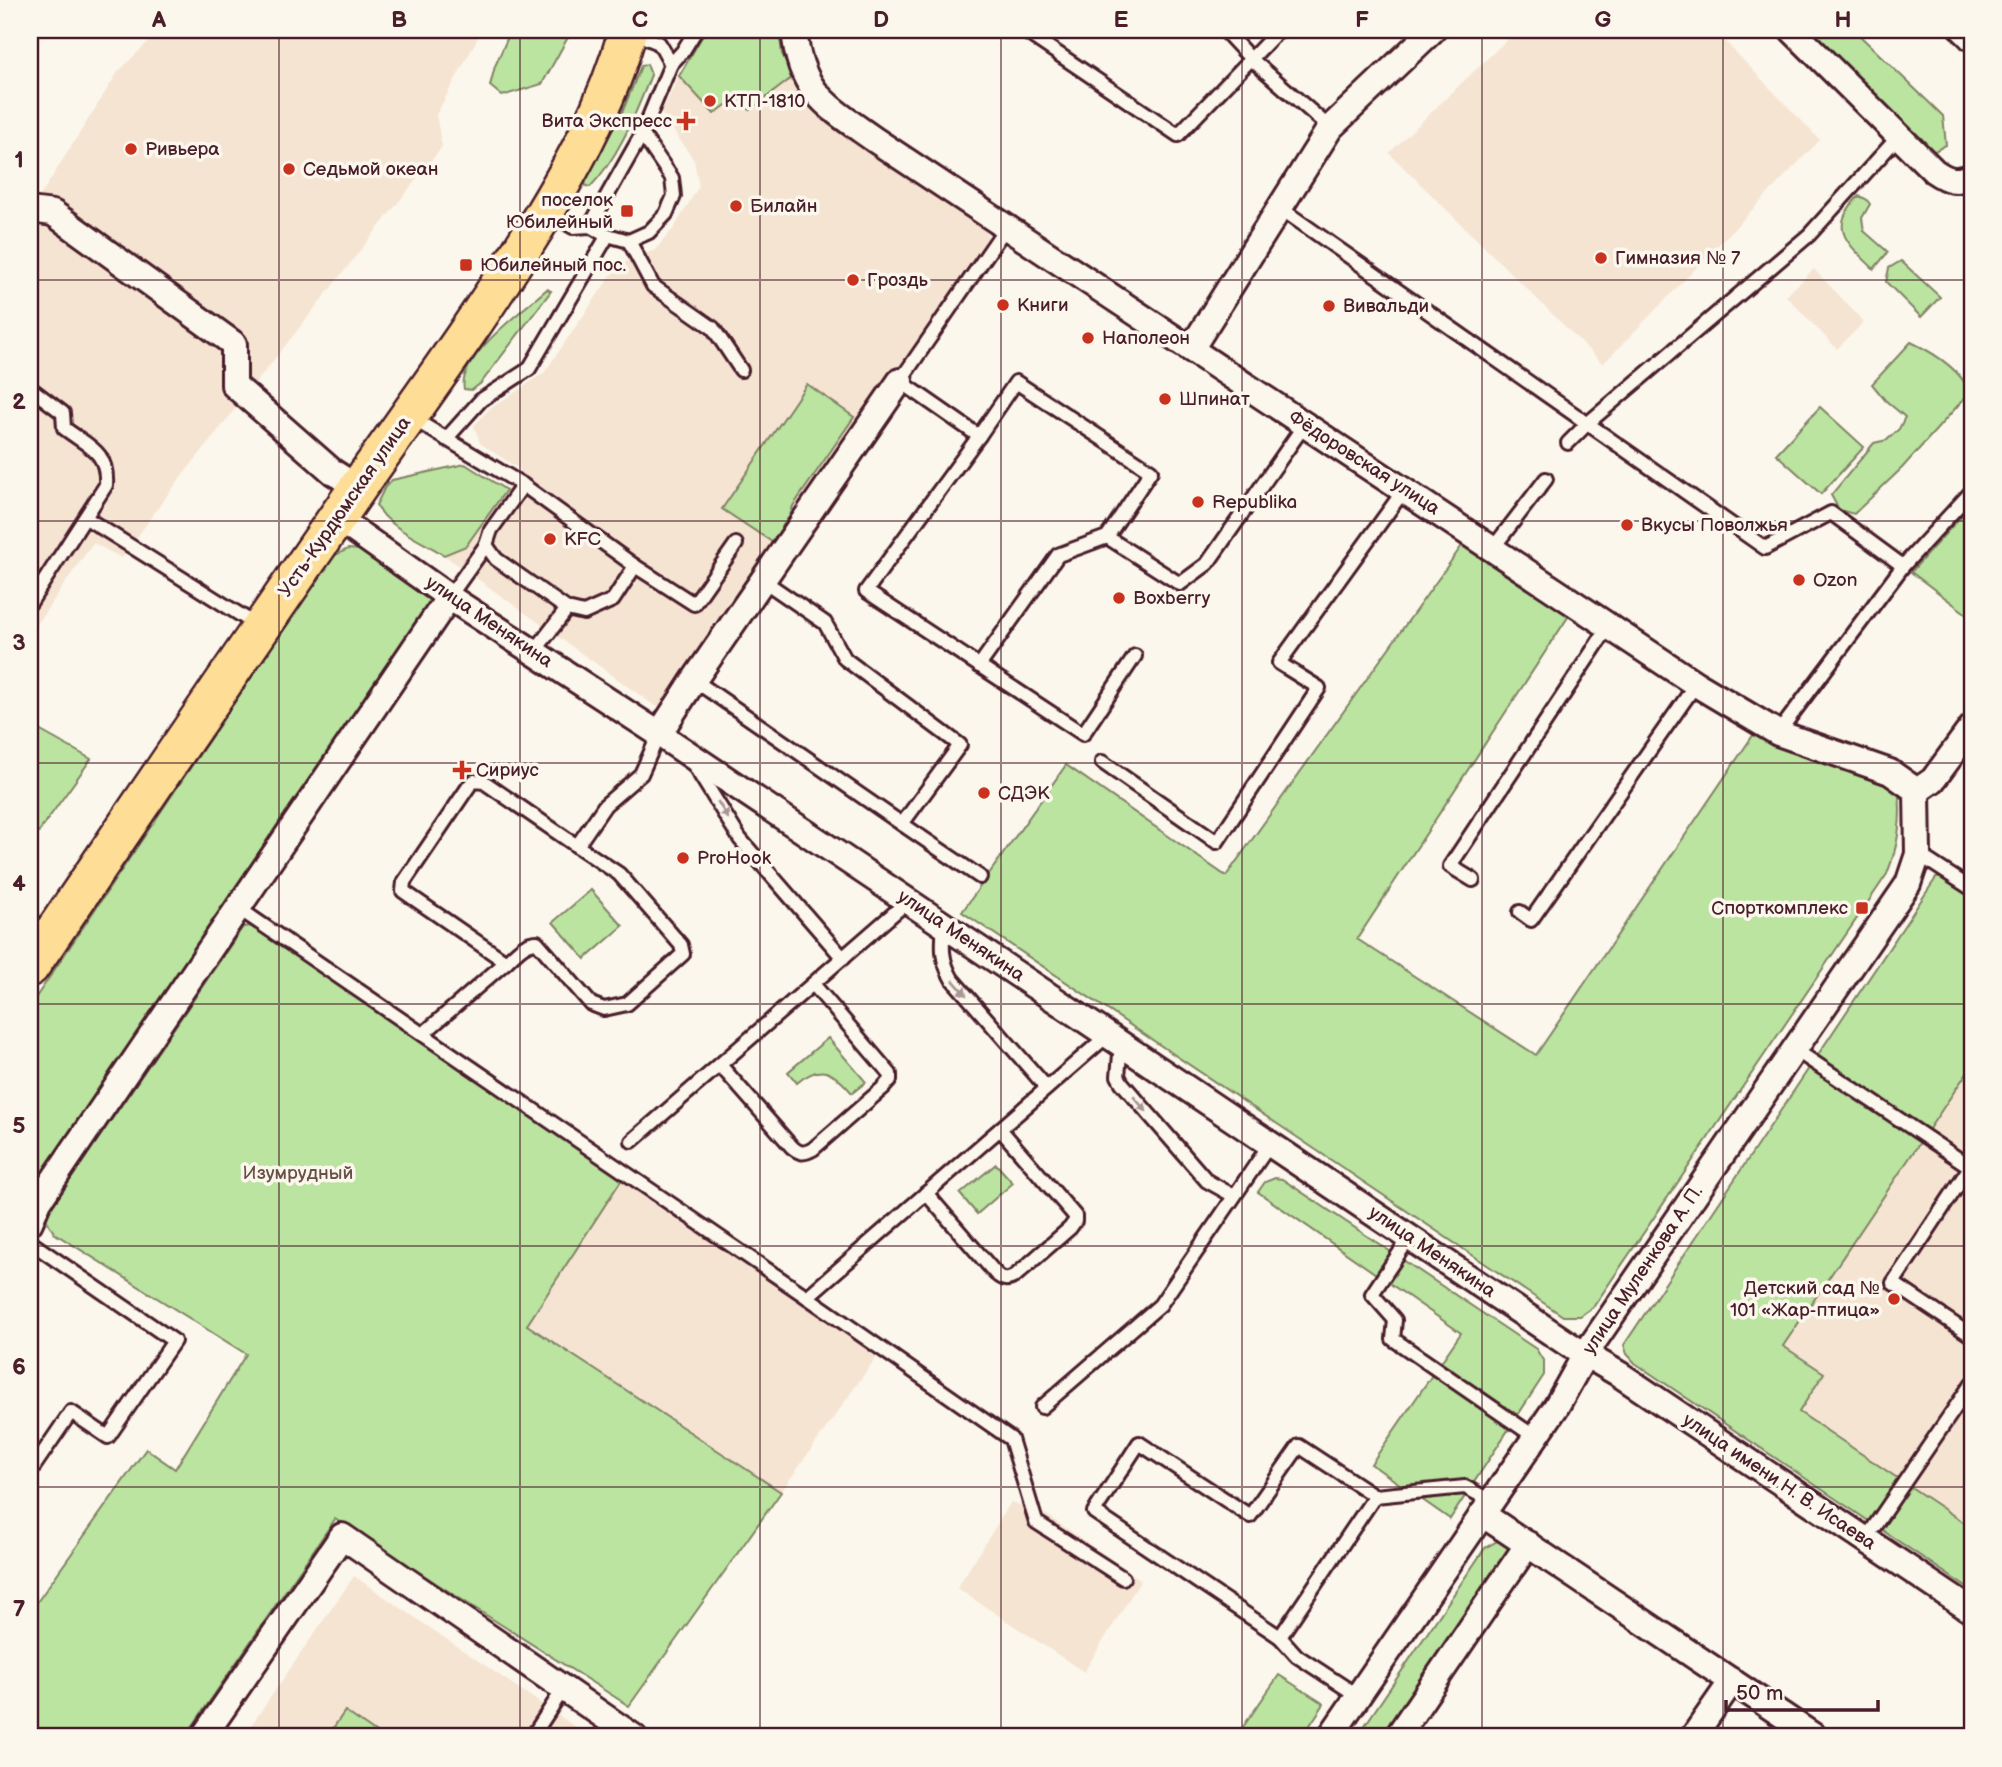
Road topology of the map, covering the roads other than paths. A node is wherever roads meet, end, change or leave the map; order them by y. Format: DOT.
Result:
graph roads {
  1 [pos="628,30"];
  2 [pos="696,30"];
  3 [pos="794,30"];
  4 [pos="1023,30"];
  5 [pos="1224,30"];
  6 [pos="1279,30"];
  7 [pos="1433,30"];
  8 [pos="1792,30"];
  9 [pos="1955,30"];
  10 [pos="1968,43"];
  11 [pos="1251,58"];
  12 [pos="671,64"];
  13 [pos="1330,128"];
  14 [pos="642,134"];
  15 [pos="1899,136"];
  16 [pos="1972,175"];
  17 [pos="1280,208"];
  18 [pos="30,210"];
  19 [pos="546,211"];
  20 [pos="590,226"];
  21 [pos="1006,227"];
  22 [pos="608,235"];
  23 [pos="629,241"];
  24 [pos="1191,349"];
  25 [pos="741,370"];
  26 [pos="900,382"];
  27 [pos="30,388"];
  28 [pos="408,416"];
  29 [pos="1305,424"];
  30 [pos="1588,424"];
  31 [pos="979,436"];
  32 [pos="446,439"];
  33 [pos="1568,443"];
  34 [pos="1546,479"];
  35 [pos="523,485"];
  36 [pos="358,488"];
  37 [pos="1404,490"];
  38 [pos="1972,491"];
  39 [pos="86,518"];
  40 [pos="337,518"];
  41 [pos="1107,537"];
  42 [pos="736,544"];
  43 [pos="486,545"];
  44 [pos="1493,548"];
  45 [pos="635,566"];
  46 [pos="1903,566"];
  47 [pos="764,581"];
  48 [pos="449,597"];
  49 [pos="30,603"];
  50 [pos="567,608"];
  51 [pos="1609,626"];
  52 [pos="261,629"];
  53 [pos="534,652"];
  54 [pos="1135,656"];
  55 [pos="979,666"];
  56 [pos="694,680"];
  57 [pos="1696,684"];
  58 [pos="1972,727"];
  59 [pos="1778,733"];
  60 [pos="659,734"];
  61 [pos="687,752"];
  62 [pos="1102,761"];
  63 [pos="1917,791"];
  64 [pos="902,824"];
  65 [pos="577,846"];
  66 [pos="1918,854"];
  67 [pos="980,877"];
  68 [pos="1473,880"];
  69 [pos="1972,889"];
  70 [pos="908,901"];
  71 [pos="238,908"];
  72 [pos="1520,912"];
  73 [pos="944,925"];
  74 [pos="843,958"];
  75 [pos="506,962"];
  76 [pos="30,967"];
  77 [pos="813,984"];
  78 [pos="422,1034"];
  79 [pos="1115,1040"];
  80 [pos="1794,1049"];
  81 [pos="720,1065"];
  82 [pos="1047,1088"];
  83 [pos="1000,1129"];
  84 [pos="632,1141"];
  85 [pos="1270,1144"];
  86 [pos="1971,1168"];
  87 [pos="926,1193"];
  88 [pos="1234,1196"];
  89 [pos="30,1222"];
  90 [pos="1410,1237"];
  91 [pos="30,1242"];
  92 [pos="807,1297"];
  93 [pos="1972,1336"];
  94 [pos="1586,1353"];
  95 [pos="1972,1383"];
  96 [pos="1042,1407"];
  97 [pos="1535,1437"];
  98 [pos="30,1472"];
  99 [pos="1375,1496"];
  100 [pos="1486,1507"];
  101 [pos="1866,1539"];
  102 [pos="1528,1544"];
  103 [pos="1124,1578"];
  104 [pos="1972,1611"];
  105 [pos="1280,1637"];
  106 [pos="1732,1681"];
  107 [pos="564,1688"];
  108 [pos="1358,1696"];
  109 [pos="203,1737"];
  110 [pos="532,1737"];
  111 [pos="634,1737"];
  112 [pos="1330,1737"];
  113 [pos="1396,1737"];
  114 [pos="1693,1737"];
  115 [pos="1815,1737"];
  1 -- 12 [label="lane"];
  1 -- 19 [label="main road, Усть-Курдюмская улица"];
  2 -- 12 [label="lane"];
  3 -- 21 [label="street, Фёдоровская улица"];
  4 -- 11 [label="lane"];
  5 -- 11 [label="lane"];
  6 -- 11 [label="lane"];
  7 -- 13 [label="street"];
  8 -- 15 [label="street"];
  9 -- 10 [label="lane"];
  11 -- 13 [label="lane"];
  12 -- 14 [label="lane"];
  13 -- 17 [label="street"];
  14 -- 20 [label="lane"];
  14 -- 23 [label="lane"];
  15 -- 16 [label="street"];
  15 -- 30 [label="lane"];
  17 -- 24 [label="street"];
  17 -- 30 [label="lane"];
  18 -- 36 [label="street"];
  19 -- 20 [label="lane"];
  19 -- 28 [label="main road, Усть-Курдюмская улица"];
  20 -- 22 [label="lane"];
  21 -- 24 [label="street, Фёдоровская улица"];
  21 -- 26 [label="lane"];
  22 -- 23 [label="lane"];
  22 -- 32 [label="lane"];
  23 -- 25 [label="lane"];
  24 -- 29 [label="street, Фёдоровская улица"];
  26 -- 31 [label="lane"];
  26 -- 47 [label="street"];
  27 -- 39 [label="lane"];
  28 -- 32 [label="lane"];
  28 -- 36 [label="main road, Усть-Курдюмская улица"];
  29 -- 37 [label="street, Фёдоровская улица"];
  29 -- 41 [label="lane"];
  30 -- 33 [label="lane"];
  30 -- 46 [label="lane"];
  31 -- 41 [label="lane"];
  31 -- 55 [label="lane"];
  32 -- 35 [label="lane"];
  34 -- 44 [label="lane"];
  35 -- 43 [label="lane"];
  35 -- 45 [label="lane"];
  36 -- 40 [label="main road, Усть-Курдюмская улица"];
  37 -- 44 [label="street, Фёдоровская улица"];
  37 -- 62 [label="lane"];
  38 -- 46 [label="lane"];
  39 -- 49 [label="lane"];
  39 -- 52 [label="lane"];
  40 -- 48 [label="street, улица Менякина"];
  40 -- 52 [label="main road, Усть-Курдюмская улица"];
  41 -- 55 [label="lane"];
  42 -- 45 [label="lane"];
  43 -- 48 [label="lane"];
  43 -- 50 [label="lane"];
  44 -- 51 [label="street, Фёдоровская улица"];
  45 -- 50 [label="lane"];
  46 -- 59 [label="lane"];
  47 -- 56 [label="street"];
  47 -- 64 [label="lane"];
  48 -- 53 [label="street, улица Менякина"];
  48 -- 71 [label="street"];
  50 -- 53 [label="lane"];
  51 -- 57 [label="street, Фёдоровская улица"];
  51 -- 68 [label="lane"];
  52 -- 76 [label="main road, Усть-Курдюмская улица"];
  53 -- 60 [label="street, улица Менякина"];
  54 -- 55 [label="lane"];
  56 -- 60 [label="street"];
  56 -- 64 [label="lane"];
  57 -- 59 [label="street, Фёдоровская улица"];
  57 -- 72 [label="lane"];
  58 -- 63 [label="street"];
  59 -- 63 [label="street, Фёдоровская улица"];
  60 -- 61 [label="street, улица Менякина"];
  60 -- 65 [label="lane"];
  61 -- 70 [label="street, улица Менякина"];
  61 -- 74 [label="lane, one-way"];
  63 -- 66 [label="street, улица Муленкова А. П."];
  64 -- 67 [label="lane"];
  65 -- 75 [label="lane"];
  65 -- 75 [label="lane"];
  66 -- 69 [label="lane"];
  66 -- 80 [label="street, улица Муленкова А. П."];
  70 -- 73 [label="street, улица Менякина"];
  70 -- 74 [label="lane"];
  71 -- 78 [label="lane"];
  71 -- 89 [label="street"];
  73 -- 79 [label="street, улица Менякина"];
  73 -- 82 [label="lane, one-way"];
  74 -- 77 [label="lane"];
  75 -- 78 [label="lane"];
  77 -- 81 [label="lane"];
  77 -- 81 [label="lane"];
  78 -- 92 [label="lane"];
  79 -- 82 [label="lane"];
  79 -- 85 [label="street, улица Менякина"];
  79 -- 88 [label="lane, one-way"];
  80 -- 86 [label="lane"];
  80 -- 94 [label="street, улица Муленкова А. П."];
  81 -- 84 [label="lane"];
  82 -- 83 [label="lane"];
  83 -- 87 [label="lane"];
  83 -- 87 [label="lane"];
  85 -- 88 [label="lane"];
  85 -- 90 [label="street, улица Менякина"];
  86 -- 93 [label="lane"];
  87 -- 92 [label="lane"];
  88 -- 96 [label="lane"];
  90 -- 94 [label="street, улица Менякина"];
  90 -- 97 [label="lane"];
  91 -- 98 [label="lane"];
  92 -- 103 [label="lane"];
  94 -- 97 [label="street, улица Муленкова А. П."];
  94 -- 101 [label="street, улица имени Н. В. Исаева"];
  95 -- 101 [label="lane"];
  97 -- 100 [label="street, улица Муленкова А. П."];
  99 -- 100 [label="lane"];
  99 -- 105 [label="lane"];
  99 -- 105 [label="lane"];
  100 -- 102 [label="street"];
  100 -- 108 [label="street, улица Муленкова А. П."];
  101 -- 104 [label="street, улица имени Н. В. Исаева"];
  102 -- 106 [label="street"];
  102 -- 113 [label="street"];
  105 -- 108 [label="lane"];
  106 -- 114 [label="street"];
  106 -- 115 [label="street"];
  107 -- 109 [label="street"];
  107 -- 110 [label="lane"];
  107 -- 111 [label="street"];
  108 -- 112 [label="street, улица Муленкова А. П."];
}
